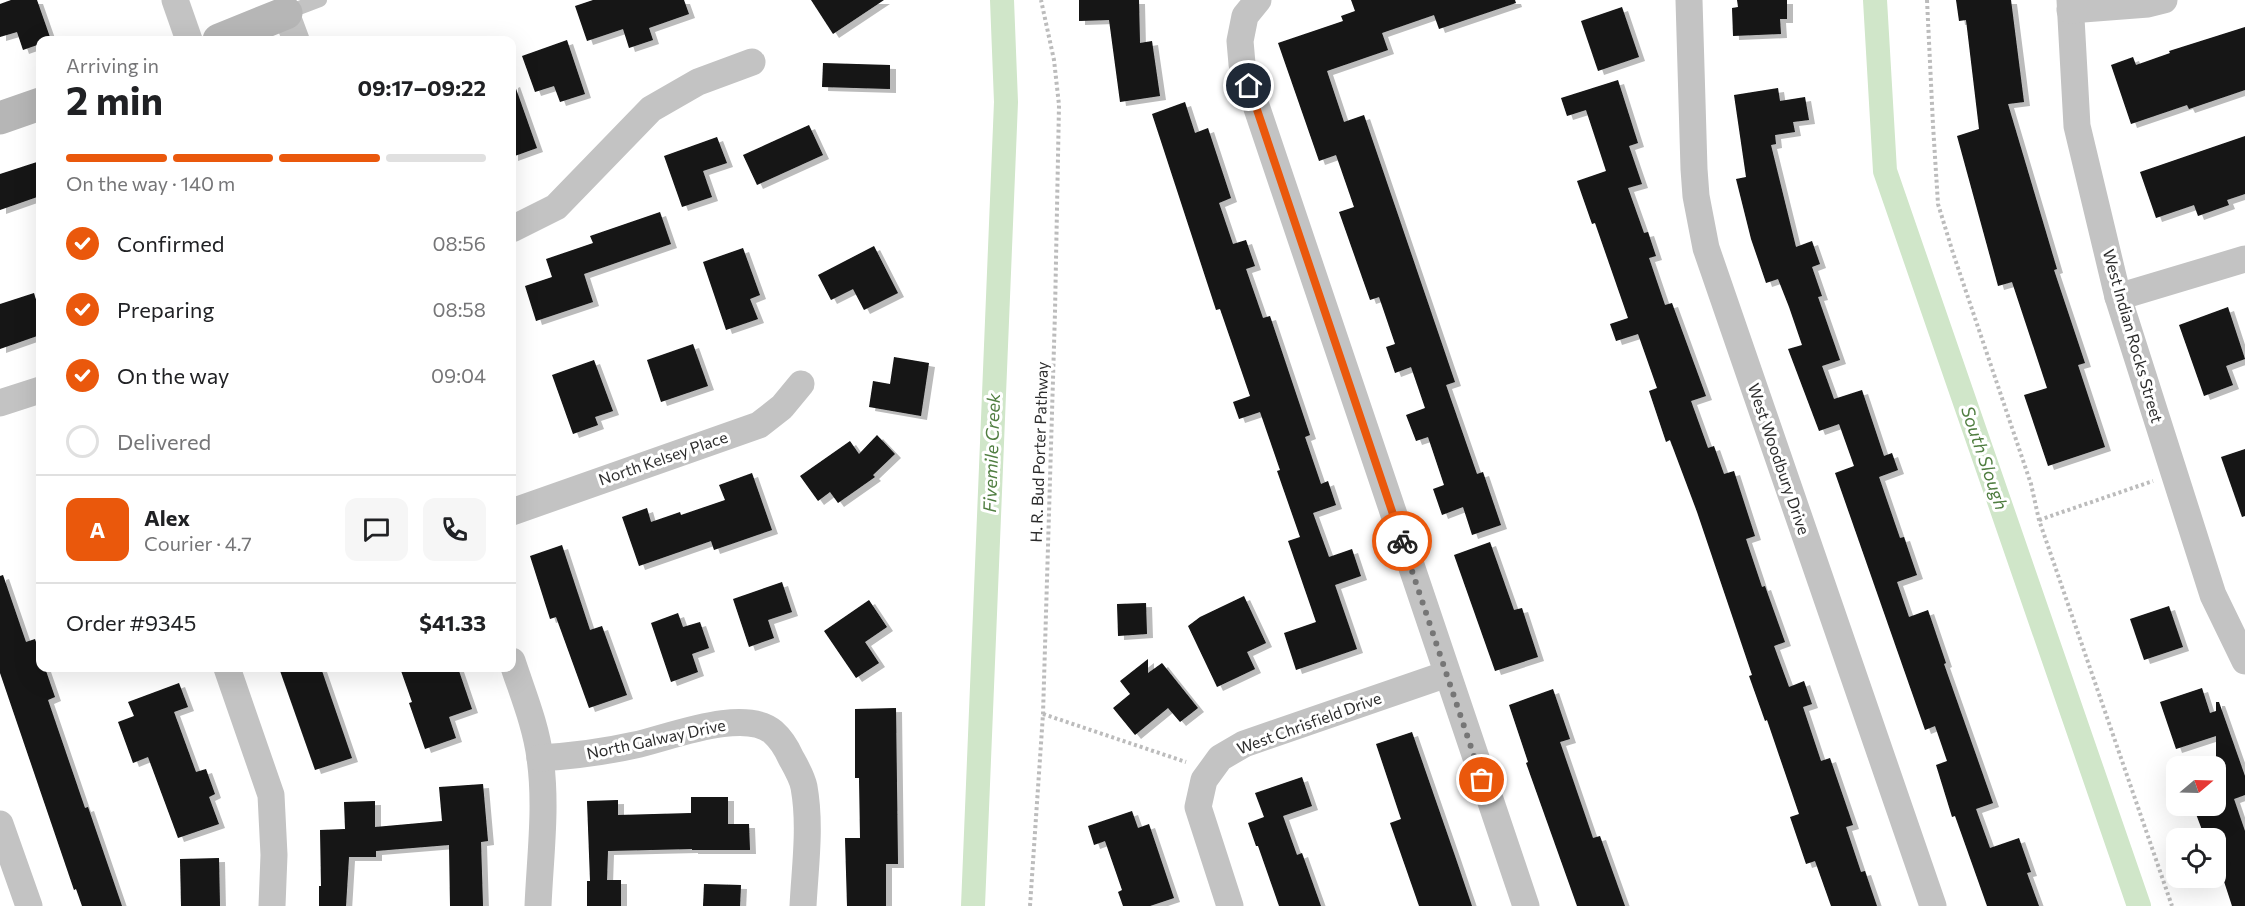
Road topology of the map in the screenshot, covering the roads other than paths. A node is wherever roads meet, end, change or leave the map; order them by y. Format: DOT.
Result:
graph roads {
  1 [pos="176,0"];
  2 [pos="320,0"];
  3 [pos="1689,0"];
  4 [pos="2164,0"];
  5 [pos="2070,5"];
  6 [pos="1252,8"];
  7 [pos="291,27"];
  8 [pos="188,36"];
  9 [pos="241,36"];
  10 [pos="752,62"];
  11 [pos="36,105"];
  12 [pos="0,118"];
  13 [pos="516,227"];
  14 [pos="2245,259"];
  15 [pos="2118,297"];
  16 [pos="801,384"];
  17 [pos="36,391"];
  18 [pos="0,403"];
  19 [pos="516,511"];
  20 [pos="2245,661"];
  21 [pos="228,672"];
  22 [pos="516,672"];
  23 [pos="1446,674"];
  24 [pos="540,758"];
  25 [pos="0,824"];
  26 [pos="29,906"];
  27 [pos="272,906"];
  28 [pos="538,906"];
  29 [pos="803,906"];
  30 [pos="1230,906"];
  31 [pos="1526,906"];
  32 [pos="1933,906"];
  1 -- 8 [label="street"];
  2 -- 7 [label="lane"];
  3 -- 32 [label="street, West Woodbury Drive"];
  4 -- 5 [label="street"];
  5 -- 15 [label="street, West Indian Rocks Street"];
  6 -- 23 [label="street"];
  7 -- 9 [label="street"];
  10 -- 13 [label="street"];
  11 -- 12 [label="street"];
  14 -- 15 [label="street"];
  15 -- 20 [label="street, West Indian Rocks Street"];
  16 -- 19 [label="street, North Kelsey Place"];
  17 -- 18 [label="street"];
  21 -- 27 [label="street"];
  22 -- 24 [label="street"];
  23 -- 30 [label="street, West Chrisfield Drive"];
  23 -- 31 [label="street"];
  24 -- 28 [label="street"];
  24 -- 29 [label="street, North Galway Drive"];
  25 -- 26 [label="street"];
}
